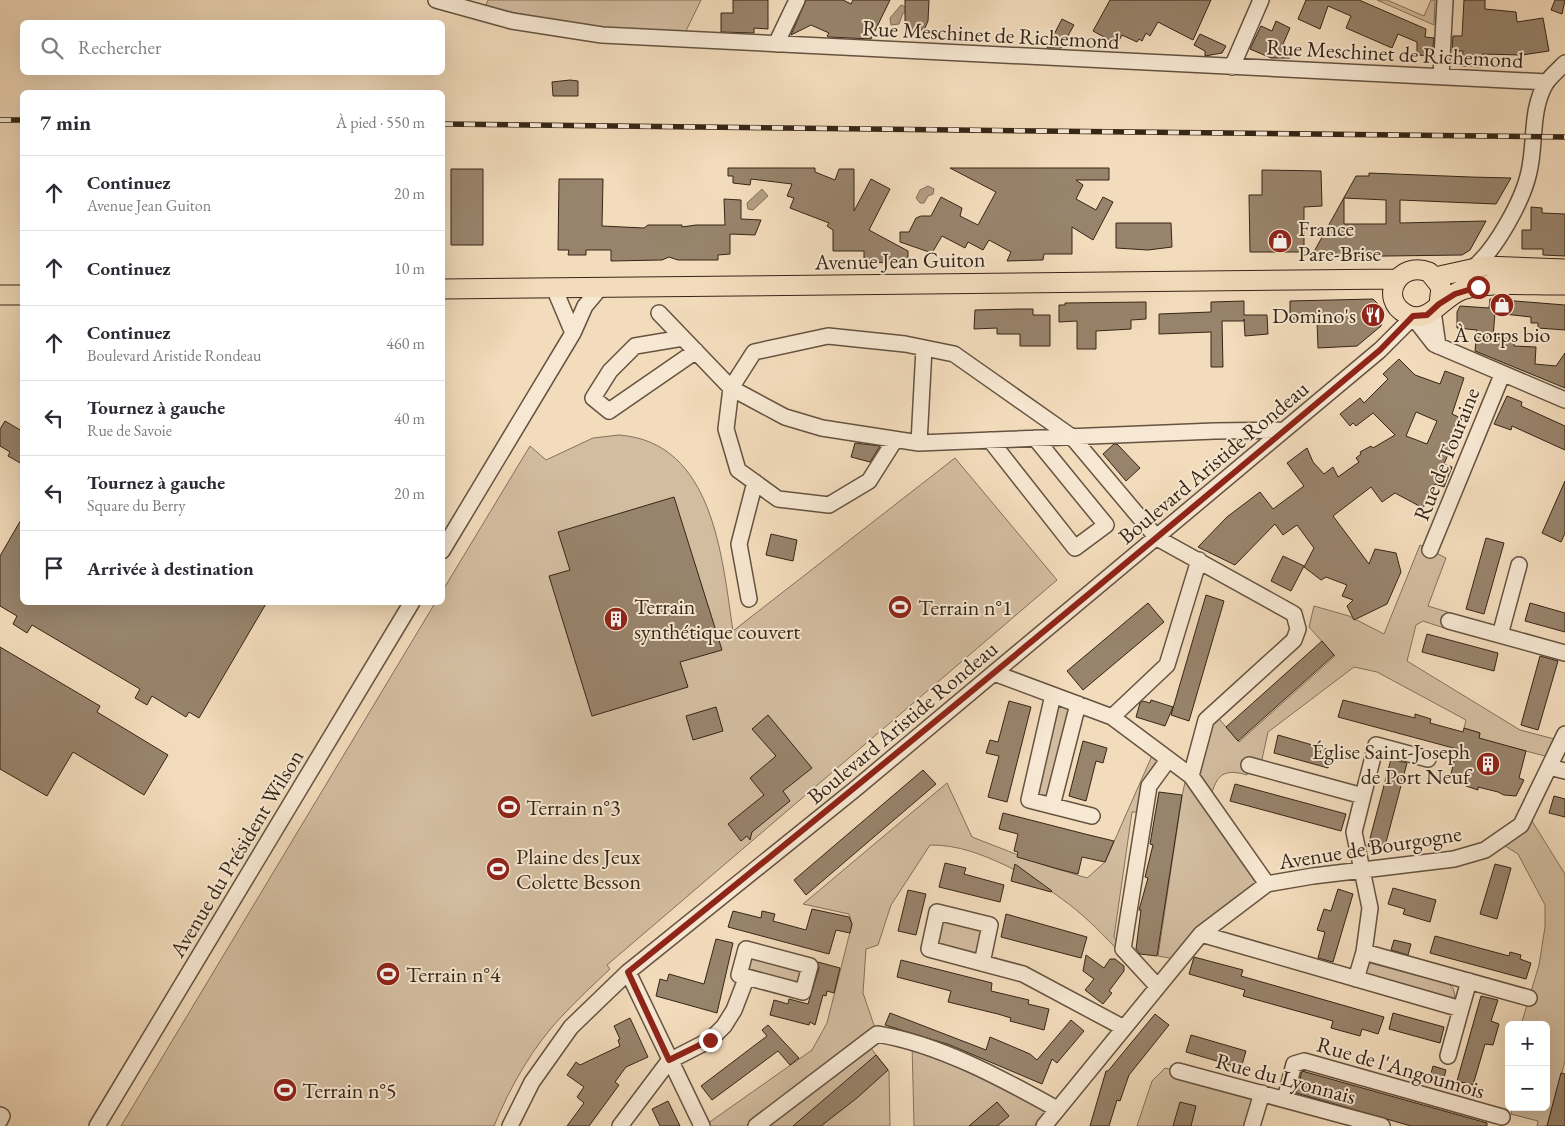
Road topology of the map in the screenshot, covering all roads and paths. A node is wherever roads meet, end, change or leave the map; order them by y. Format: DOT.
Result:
graph roads {
  1 [pos="436,0"];
  2 [pos="797,0"];
  3 [pos="1261,0"];
  4 [pos="1445,0"];
  5 [pos="776,44"];
  6 [pos="1565,64"];
  7 [pos="1232,66"];
  8 [pos="1442,77"];
  9 [pos="1547,82"];
  10 [pos="1493,259"];
  11 [pos="1565,269"];
  12 [pos="1435,277"];
  13 [pos="1358,280"];
  14 [pos="1397,280"];
  15 [pos="1565,285"];
  16 [pos="601,287"];
  17 [pos="554,288"];
  18 [pos="445,289"];
  19 [pos="1469,289"];
  20 [pos="0,295"];
  21 [pos="20,295"];
  22 [pos="1395,302"];
  23 [pos="1436,307"];
  24 [pos="659,313"];
  25 [pos="1413,316"];
  26 [pos="573,333"];
  27 [pos="1394,334"];
  28 [pos="683,338"];
  29 [pos="1438,346"];
  30 [pos="924,348"];
  31 [pos="696,351"];
  32 [pos="1502,375"];
  33 [pos="731,388"];
  34 [pos="1565,400"];
  35 [pos="1284,430"];
  36 [pos="1072,437"];
  37 [pos="1035,438"];
  38 [pos="895,440"];
  39 [pos="990,440"];
  40 [pos="919,442"];
  41 [pos="755,482"];
  42 [pos="1157,538"];
  43 [pos="445,546"];
  44 [pos="1430,550"];
  45 [pos="1199,560"];
  46 [pos="1519,565"];
  47 [pos="749,600"];
  48 [pos="410,605"];
  49 [pos="1449,621"];
  50 [pos="1500,635"];
  51 [pos="1565,653"];
  52 [pos="994,673"];
  53 [pos="1053,695"];
  54 [pos="1078,704"];
  55 [pos="1112,717"];
  56 [pos="1565,734"];
  57 [pos="1428,759"];
  58 [pos="1168,760"];
  59 [pos="1249,765"];
  60 [pos="1549,767"];
  61 [pos="1565,772"];
  62 [pos="1191,776"];
  63 [pos="1363,796"];
  64 [pos="1052,806"];
  65 [pos="1092,816"];
  66 [pos="1361,870"];
  67 [pos="1267,884"];
  68 [pos="1201,934"];
  69 [pos="1364,952"];
  70 [pos="982,963"];
  71 [pos="628,972"];
  72 [pos="746,978"];
  73 [pos="1356,979"];
  74 [pos="1469,981"];
  75 [pos="1157,986"];
  76 [pos="1529,998"];
  77 [pos="1461,1010"];
  78 [pos="1124,1028"];
  79 [pos="1448,1056"];
  80 [pos="669,1060"];
  81 [pos="1178,1071"];
  82 [pos="1262,1093"];
  83 [pos="1285,1099"];
  84 [pos="1057,1109"];
  85 [pos="0,1115"];
  86 [pos="1502,1117"];
  87 [pos="0,1120"];
  88 [pos="97,1126"];
  89 [pos="510,1126"];
  90 [pos="620,1126"];
  91 [pos="702,1126"];
  92 [pos="756,1126"];
  93 [pos="1044,1126"];
  94 [pos="1252,1126"];
  95 [pos="1382,1126"];
  1 -- 5 [label="street, Rue Meschinet de Richemond"];
  2 -- 5 [label="street"];
  3 -- 7 [label="street"];
  4 -- 8 [label="street"];
  5 -- 7 [label="street, Rue Meschinet de Richemond"];
  6 -- 9 [label="street"];
  7 -- 8 [label="street, Rue Meschinet de Richemond"];
  8 -- 9 [label="street, Rue Meschinet de Richemond"];
  9 -- 10 [label="street"];
  10 -- 11 [label="main road"];
  10 -- 12 [label="main road"];
  10 -- 19 [label="street"];
  12 -- 14 [label="main road"];
  12 -- 23 [label="main road"];
  13 -- 14 [label="main road, Avenue Jean Guiton"];
  13 -- 16 [label="main road, Avenue Jean Guiton"];
  13 -- 22 [label="main road, Avenue Jean Guiton"];
  14 -- 22 [label="main road"];
  15 -- 19 [label="main road"];
  16 -- 17 [label="main road, Avenue Jean Guiton"];
  16 -- 26 [label="street"];
  17 -- 18 [label="main road, Avenue Jean Guiton"];
  17 -- 26 [label="street"];
  19 -- 23 [label="main road"];
  20 -- 21 [label="main road"];
  22 -- 25 [label="main road"];
  22 -- 27 [label="street"];
  23 -- 25 [label="main road"];
  23 -- 29 [label="street"];
  24 -- 28 [label="street"];
  25 -- 27 [label="street, Boulevard Aristide Rondeau"];
  25 -- 29 [label="street"];
  26 -- 43 [label="street"];
  27 -- 35 [label="street, Boulevard Aristide Rondeau"];
  28 -- 31 [label="street"];
  28 -- 31 [label="street"];
  29 -- 32 [label="street"];
  30 -- 33 [label="street"];
  30 -- 36 [label="street"];
  30 -- 40 [label="street"];
  31 -- 33 [label="street"];
  32 -- 34 [label="street"];
  32 -- 44 [label="street, Rue de Touraine"];
  33 -- 38 [label="street"];
  33 -- 41 [label="street"];
  35 -- 36 [label="street"];
  35 -- 42 [label="street, Boulevard Aristide Rondeau"];
  36 -- 37 [label="street"];
  36 -- 42 [label="street"];
  37 -- 39 [label="street"];
  37 -- 39 [label="street"];
  38 -- 40 [label="street"];
  38 -- 41 [label="street"];
  39 -- 40 [label="street"];
  41 -- 47 [label="street"];
  42 -- 45 [label="street"];
  42 -- 52 [label="street, Boulevard Aristide Rondeau"];
  45 -- 55 [label="street"];
  45 -- 62 [label="street"];
  46 -- 50 [label="street"];
  48 -- 88 [label="street, Avenue du Président Wilson"];
  49 -- 50 [label="street"];
  50 -- 51 [label="street"];
  52 -- 53 [label="street"];
  52 -- 71 [label="street, Boulevard Aristide Rondeau"];
  53 -- 54 [label="street"];
  53 -- 64 [label="street"];
  54 -- 55 [label="street"];
  54 -- 64 [label="street"];
  55 -- 58 [label="street"];
  56 -- 60 [label="street, Avenue de Bourgogne"];
  57 -- 63 [label="street"];
  58 -- 62 [label="street"];
  58 -- 75 [label="street"];
  59 -- 63 [label="street"];
  60 -- 61 [label="street"];
  60 -- 66 [label="street, Avenue de Bourgogne"];
  62 -- 67 [label="street"];
  63 -- 66 [label="street"];
  64 -- 65 [label="street"];
  66 -- 67 [label="street, Avenue de Bourgogne"];
  66 -- 69 [label="street"];
  67 -- 68 [label="street, Avenue de Bourgogne"];
  68 -- 73 [label="street"];
  68 -- 75 [label="street, Avenue de Bourgogne"];
  69 -- 73 [label="street"];
  69 -- 74 [label="street"];
  70 -- 78 [label="street"];
  71 -- 80 [label="street"];
  71 -- 89 [label="street, Boulevard Aristide Rondeau"];
  72 -- 80 [label="street"];
  73 -- 77 [label="street"];
  74 -- 76 [label="street"];
  74 -- 77 [label="street"];
  75 -- 78 [label="street, Avenue de Bourgogne"];
  77 -- 79 [label="street"];
  78 -- 84 [label="street, Avenue de Bourgogne"];
  80 -- 90 [label="street"];
  80 -- 91 [label="street"];
  81 -- 82 [label="street, Rue du Lyonnais"];
  82 -- 83 [label="street, Rue du Lyonnais"];
  82 -- 94 [label="street"];
  83 -- 86 [label="street, Rue de l'Angoumois"];
  83 -- 95 [label="street, Rue du Lyonnais"];
  84 -- 92 [label="street"];
  84 -- 93 [label="street, Avenue de Bourgogne"];
  85 -- 87 [label="street"];
}
